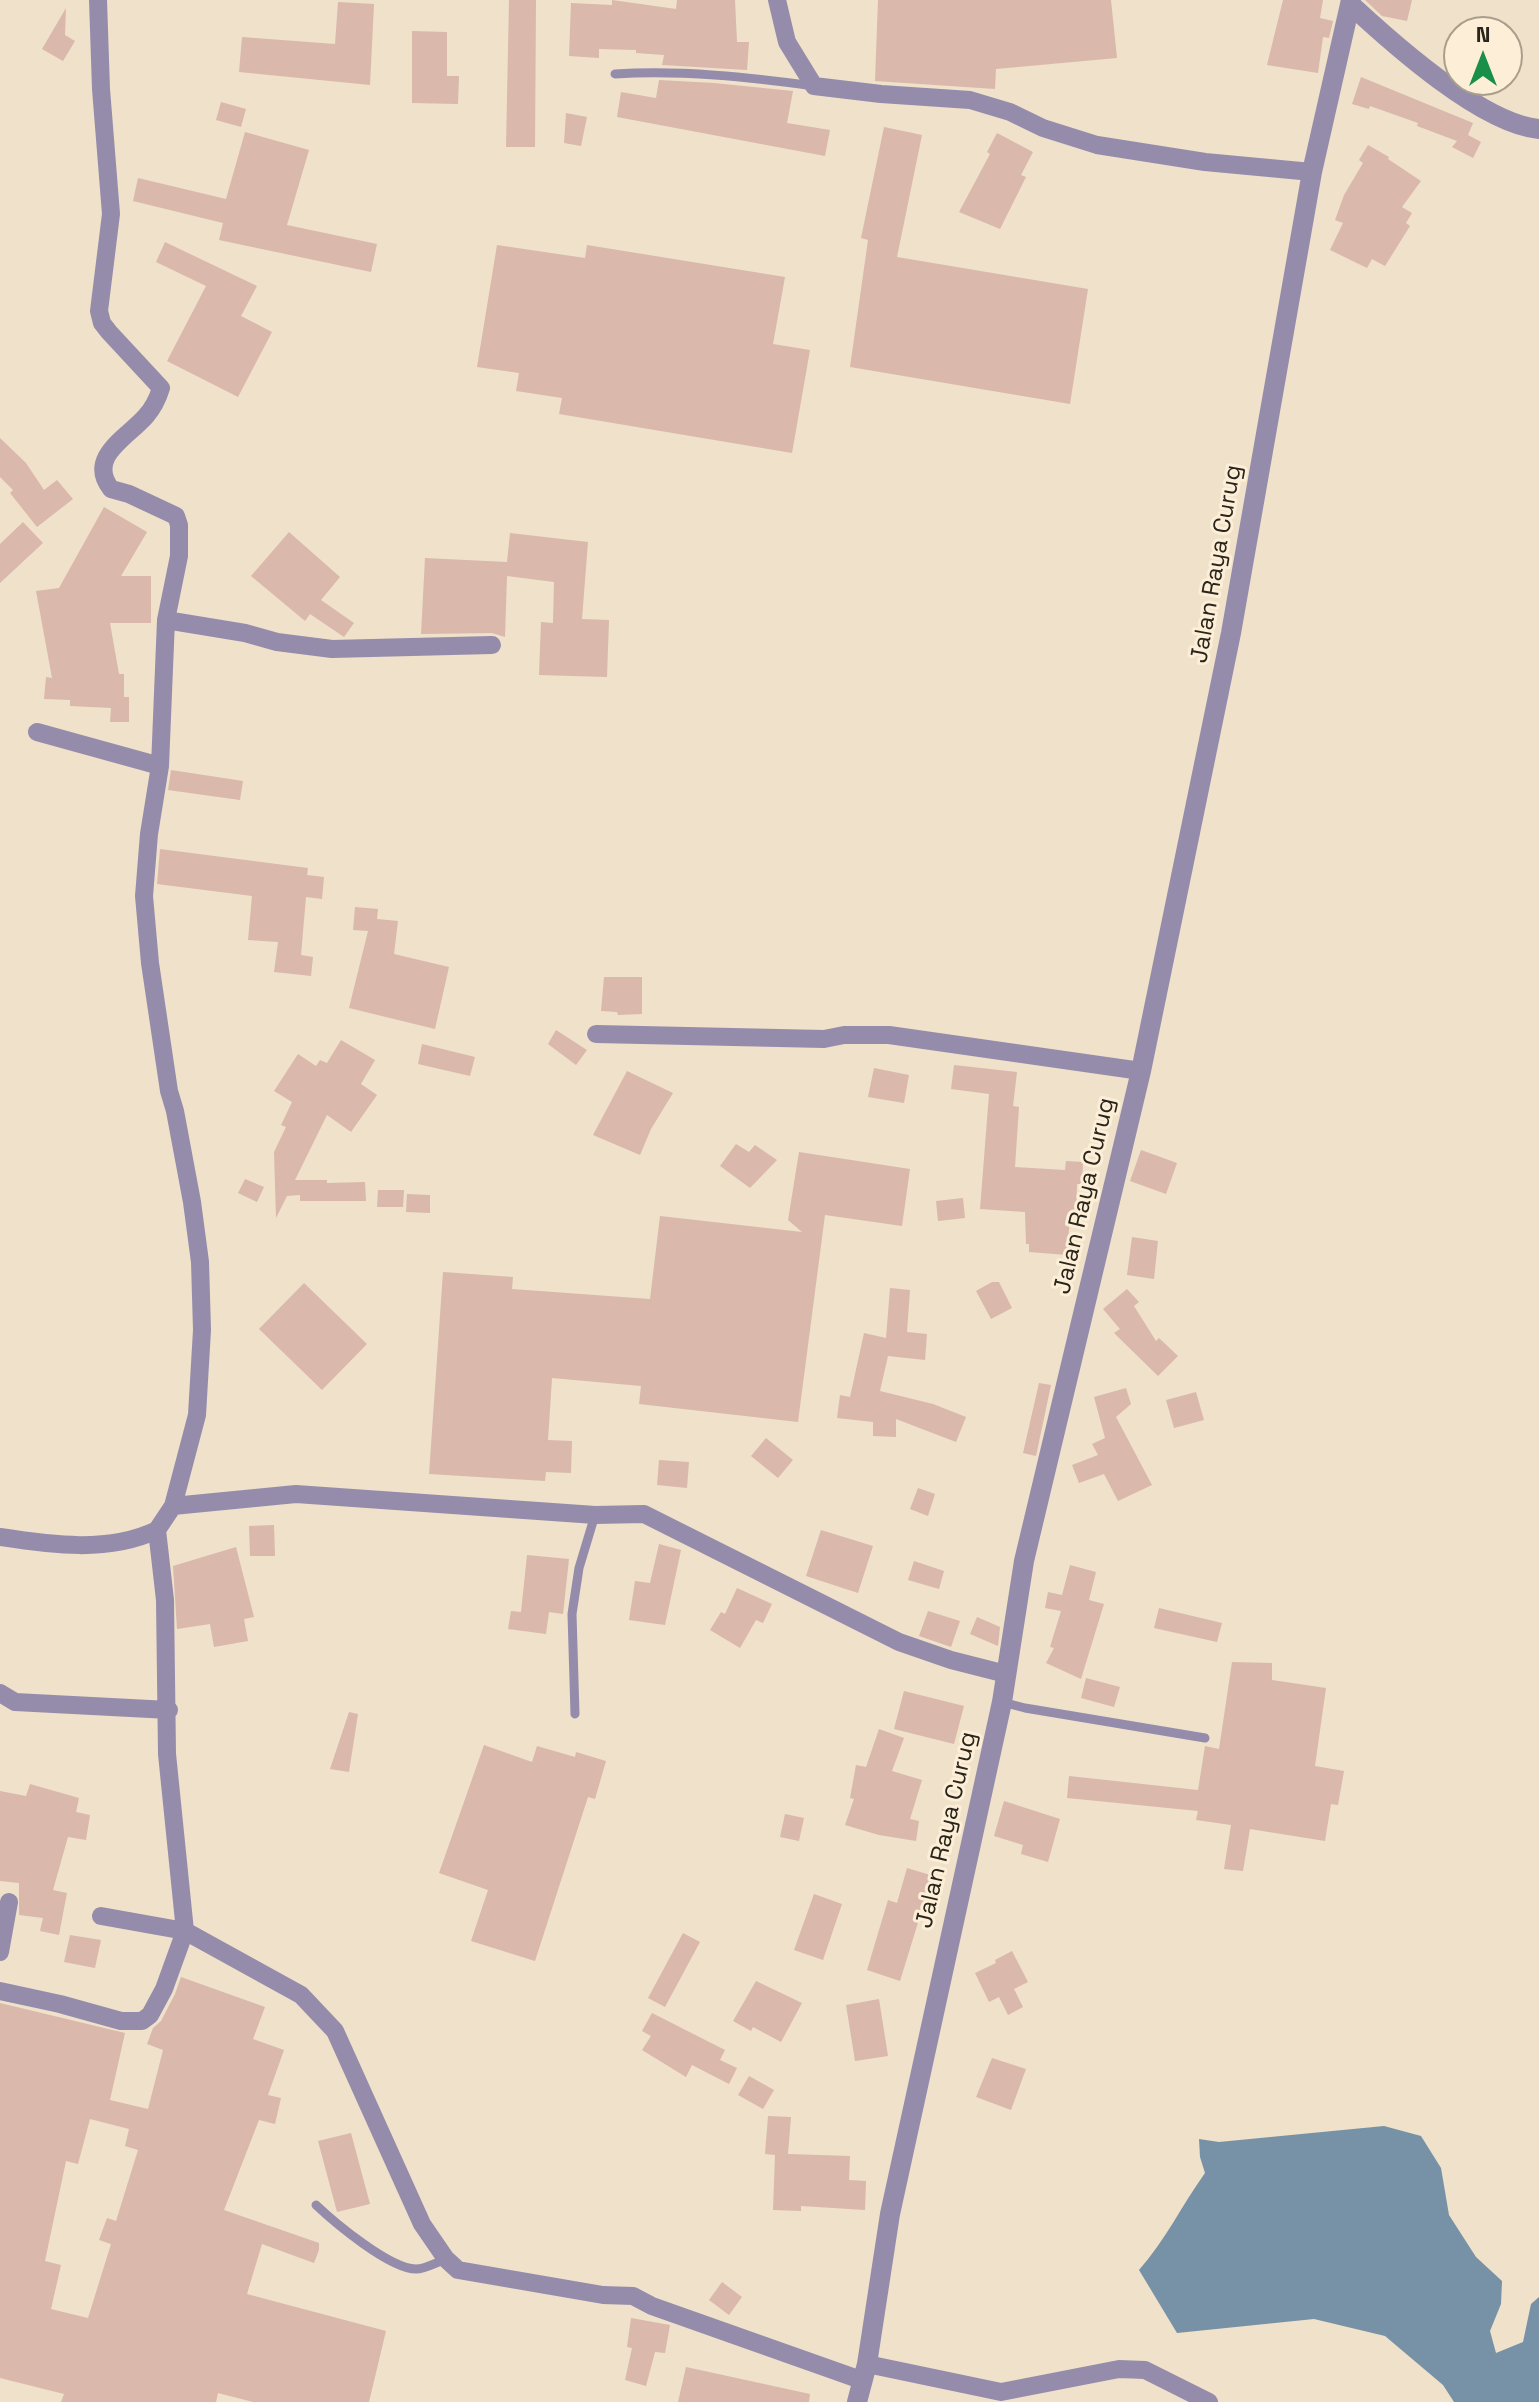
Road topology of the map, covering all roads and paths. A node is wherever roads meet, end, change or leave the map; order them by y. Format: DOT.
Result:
graph roads {
  1 [pos="98,0"];
  2 [pos="777,0"];
  3 [pos="1351,2"];
  4 [pos="615,74"];
  5 [pos="814,86"];
  6 [pos="1539,129"];
  7 [pos="1312,172"];
  8 [pos="166,620"];
  9 [pos="492,645"];
  10 [pos="37,732"];
  11 [pos="160,766"];
  12 [pos="596,1034"];
  13 [pos="1141,1071"];
  14 [pos="173,1506"];
  15 [pos="595,1515"];
  16 [pos="157,1530"];
  17 [pos="0,1537"];
  18 [pos="1006,1674"];
  19 [pos="0,1693"];
  20 [pos="1002,1702"];
  21 [pos="169,1710"];
  22 [pos="575,1714"];
  23 [pos="1205,1738"];
  24 [pos="9,1902"];
  25 [pos="101,1916"];
  26 [pos="185,1931"];
  27 [pos="0,1952"];
  28 [pos="0,1991"];
  29 [pos="316,2205"];
  30 [pos="446,2259"];
  31 [pos="864,2372"];
  32 [pos="857,2402"];
  33 [pos="1209,2402"];
  1 -- 8 [label="street"];
  2 -- 5 [label="street"];
  3 -- 6 [label="street"];
  3 -- 7 [label="street, Jalan Raya Curug"];
  4 -- 5 [label="lane"];
  5 -- 7 [label="street"];
  7 -- 13 [label="street, Jalan Raya Curug"];
  8 -- 9 [label="street"];
  8 -- 11 [label="street"];
  10 -- 11 [label="street"];
  11 -- 14 [label="street"];
  12 -- 13 [label="street"];
  13 -- 18 [label="street, Jalan Raya Curug"];
  14 -- 15 [label="street"];
  14 -- 16 [label="street"];
  15 -- 18 [label="street"];
  15 -- 22 [label="lane"];
  16 -- 17 [label="street"];
  16 -- 21 [label="street"];
  18 -- 20 [label="street, Jalan Raya Curug"];
  19 -- 21 [label="street"];
  20 -- 23 [label="lane"];
  20 -- 31 [label="street, Jalan Raya Curug"];
  21 -- 26 [label="street"];
  24 -- 27 [label="street"];
  25 -- 26 [label="street"];
  26 -- 28 [label="street"];
  26 -- 30 [label="street"];
  29 -- 30 [label="lane"];
  30 -- 31 [label="street"];
  31 -- 32 [label="street, Jalan Raya Curug"];
  31 -- 33 [label="street"];
}
